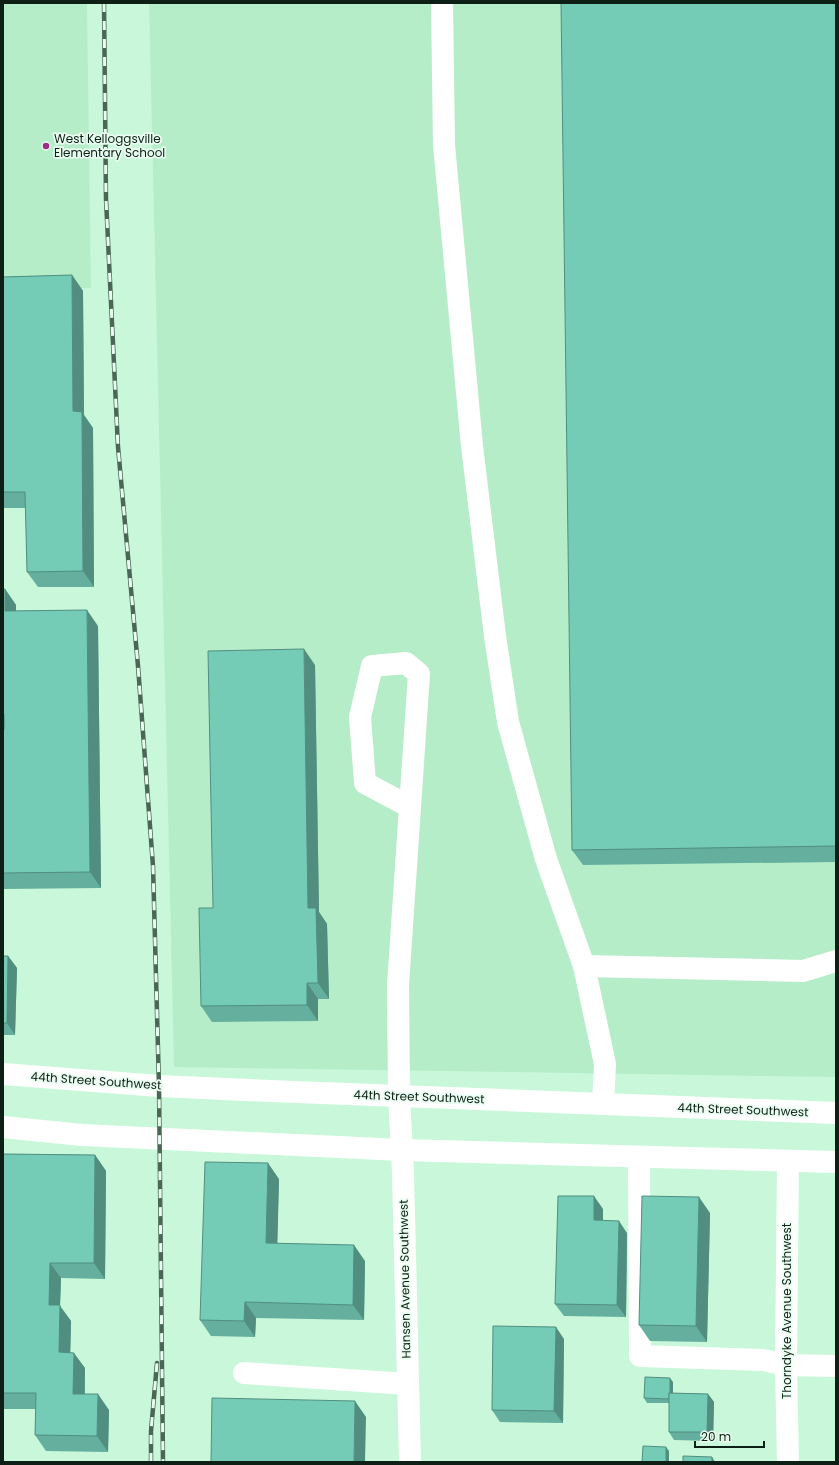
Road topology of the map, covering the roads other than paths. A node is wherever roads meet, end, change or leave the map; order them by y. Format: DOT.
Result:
graph roads {
  1 [pos="442,3"];
  2 [pos="410,807"];
  3 [pos="836,960"];
  4 [pos="584,966"];
  5 [pos="3,1074"];
  6 [pos="400,1096"];
  7 [pos="603,1104"];
  8 [pos="836,1113"];
  9 [pos="3,1127"];
  10 [pos="402,1150"];
  11 [pos="639,1157"];
  12 [pos="788,1161"];
  13 [pos="836,1162"];
  14 [pos="786,1365"];
  15 [pos="836,1366"];
  16 [pos="244,1373"];
  17 [pos="408,1384"];
  18 [pos="410,1462"];
  19 [pos="788,1462"];
  1 -- 4 [label="main road"];
  2 -- 2 [label="main road, Hansen Avenue Southwest"];
  2 -- 6 [label="main road, Hansen Avenue Southwest"];
  3 -- 4 [label="main road"];
  4 -- 7 [label="main road"];
  5 -- 6 [label="main road, 44th Street Southwest"];
  6 -- 7 [label="main road, 44th Street Southwest"];
  6 -- 10 [label="main road, Hansen Avenue Southwest"];
  7 -- 8 [label="main road, 44th Street Southwest"];
  9 -- 10 [label="main road"];
  10 -- 11 [label="main road"];
  10 -- 17 [label="main road, Hansen Avenue Southwest"];
  11 -- 12 [label="main road"];
  11 -- 14 [label="main road"];
  12 -- 13 [label="main road"];
  12 -- 14 [label="main road, Thorndyke Avenue Southwest"];
  14 -- 15 [label="main road"];
  14 -- 19 [label="main road, Thorndyke Avenue Southwest"];
  16 -- 17 [label="main road"];
  17 -- 18 [label="main road, Hansen Avenue Southwest"];
}
